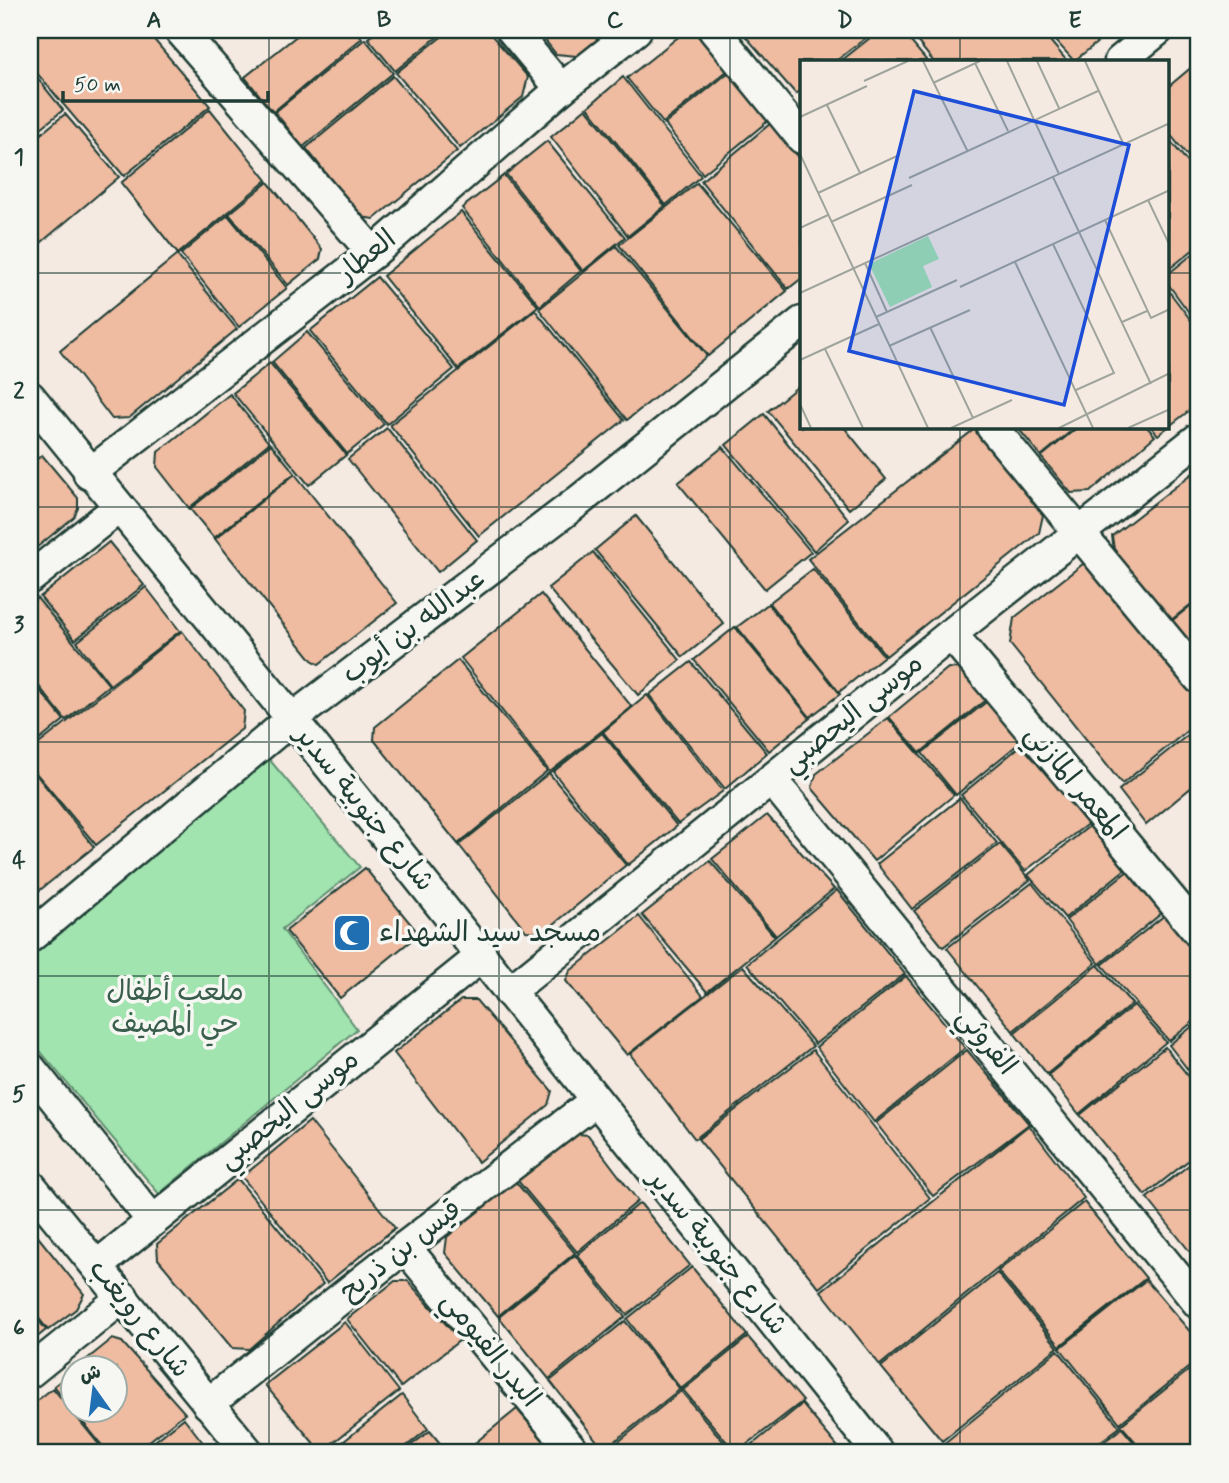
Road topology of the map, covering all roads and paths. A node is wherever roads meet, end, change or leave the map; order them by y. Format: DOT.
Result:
graph roads {
  1 [pos="180,30"];
  2 [pos="512,30"];
  3 [pos="636,30"];
  4 [pos="715,30"];
  5 [pos="1158,30"];
  6 [pos="1121,60"];
  7 [pos="561,89"];
  8 [pos="800,136"];
  9 [pos="373,253"];
  10 [pos="800,324"];
  11 [pos="30,397"];
  12 [pos="994,429"];
  13 [pos="1199,438"];
  14 [pos="89,474"];
  15 [pos="118,508"];
  16 [pos="1080,532"];
  17 [pos="30,578"];
  18 [pos="951,634"];
  19 [pos="1199,678"];
  20 [pos="292,719"];
  21 [pos="772,780"];
  22 [pos="1199,933"];
  23 [pos="30,937"];
  24 [pos="482,956"];
  25 [pos="509,992"];
  26 [pos="30,1068"];
  27 [pos="596,1101"];
  28 [pos="30,1185"];
  29 [pos="152,1220"];
  30 [pos="405,1247"];
  31 [pos="97,1266"];
  32 [pos="123,1297"];
  33 [pos="1199,1304"];
  34 [pos="30,1372"];
  35 [pos="208,1404"];
  36 [pos="249,1453"];
  37 [pos="575,1453"];
  38 [pos="878,1453"];
  1 -- 9 [label="street"];
  2 -- 7 [label="street"];
  3 -- 7 [label="street, العطار"];
  4 -- 8 [label="street"];
  5 -- 6 [label="street"];
  7 -- 9 [label="street, العطار"];
  9 -- 14 [label="street, العطار"];
  10 -- 20 [label="street, عبدالله بن أيوب"];
  11 -- 14 [label="street, شارع جنوبية سدير"];
  12 -- 16 [label="street"];
  13 -- 16 [label="street, موسى اليحصبي"];
  14 -- 15 [label="street, شارع جنوبية سدير"];
  15 -- 17 [label="street"];
  15 -- 20 [label="street, شارع جنوبية سدير"];
  16 -- 18 [label="street, موسى اليحصبي"];
  16 -- 19 [label="street"];
  18 -- 21 [label="street, موسى اليحصبي"];
  18 -- 22 [label="street, المعمر المازني"];
  20 -- 23 [label="street, عبدالله بن أيوب"];
  20 -- 24 [label="street, شارع جنوبية سدير"];
  21 -- 25 [label="street, موسى اليحصبي"];
  21 -- 33 [label="street, الفروثي"];
  24 -- 25 [label="street, شارع جنوبية سدير"];
  24 -- 29 [label="street, موسى اليحصبي"];
  25 -- 27 [label="street, شارع جنوبية سدير"];
  26 -- 29 [label="street"];
  27 -- 30 [label="street, قيس بن ذريح"];
  27 -- 38 [label="street, شارع جنوبية سدير"];
  28 -- 31 [label="street, شارع رويغب"];
  29 -- 31 [label="street, موسى اليحصبي"];
  30 -- 35 [label="street, قيس بن ذريح"];
  30 -- 37 [label="street, البدر الفيومي"];
  31 -- 32 [label="street, شارع رويغب"];
  32 -- 34 [label="street"];
  32 -- 35 [label="street, شارع رويغب"];
  35 -- 36 [label="street, شارع رويغب"];
}
